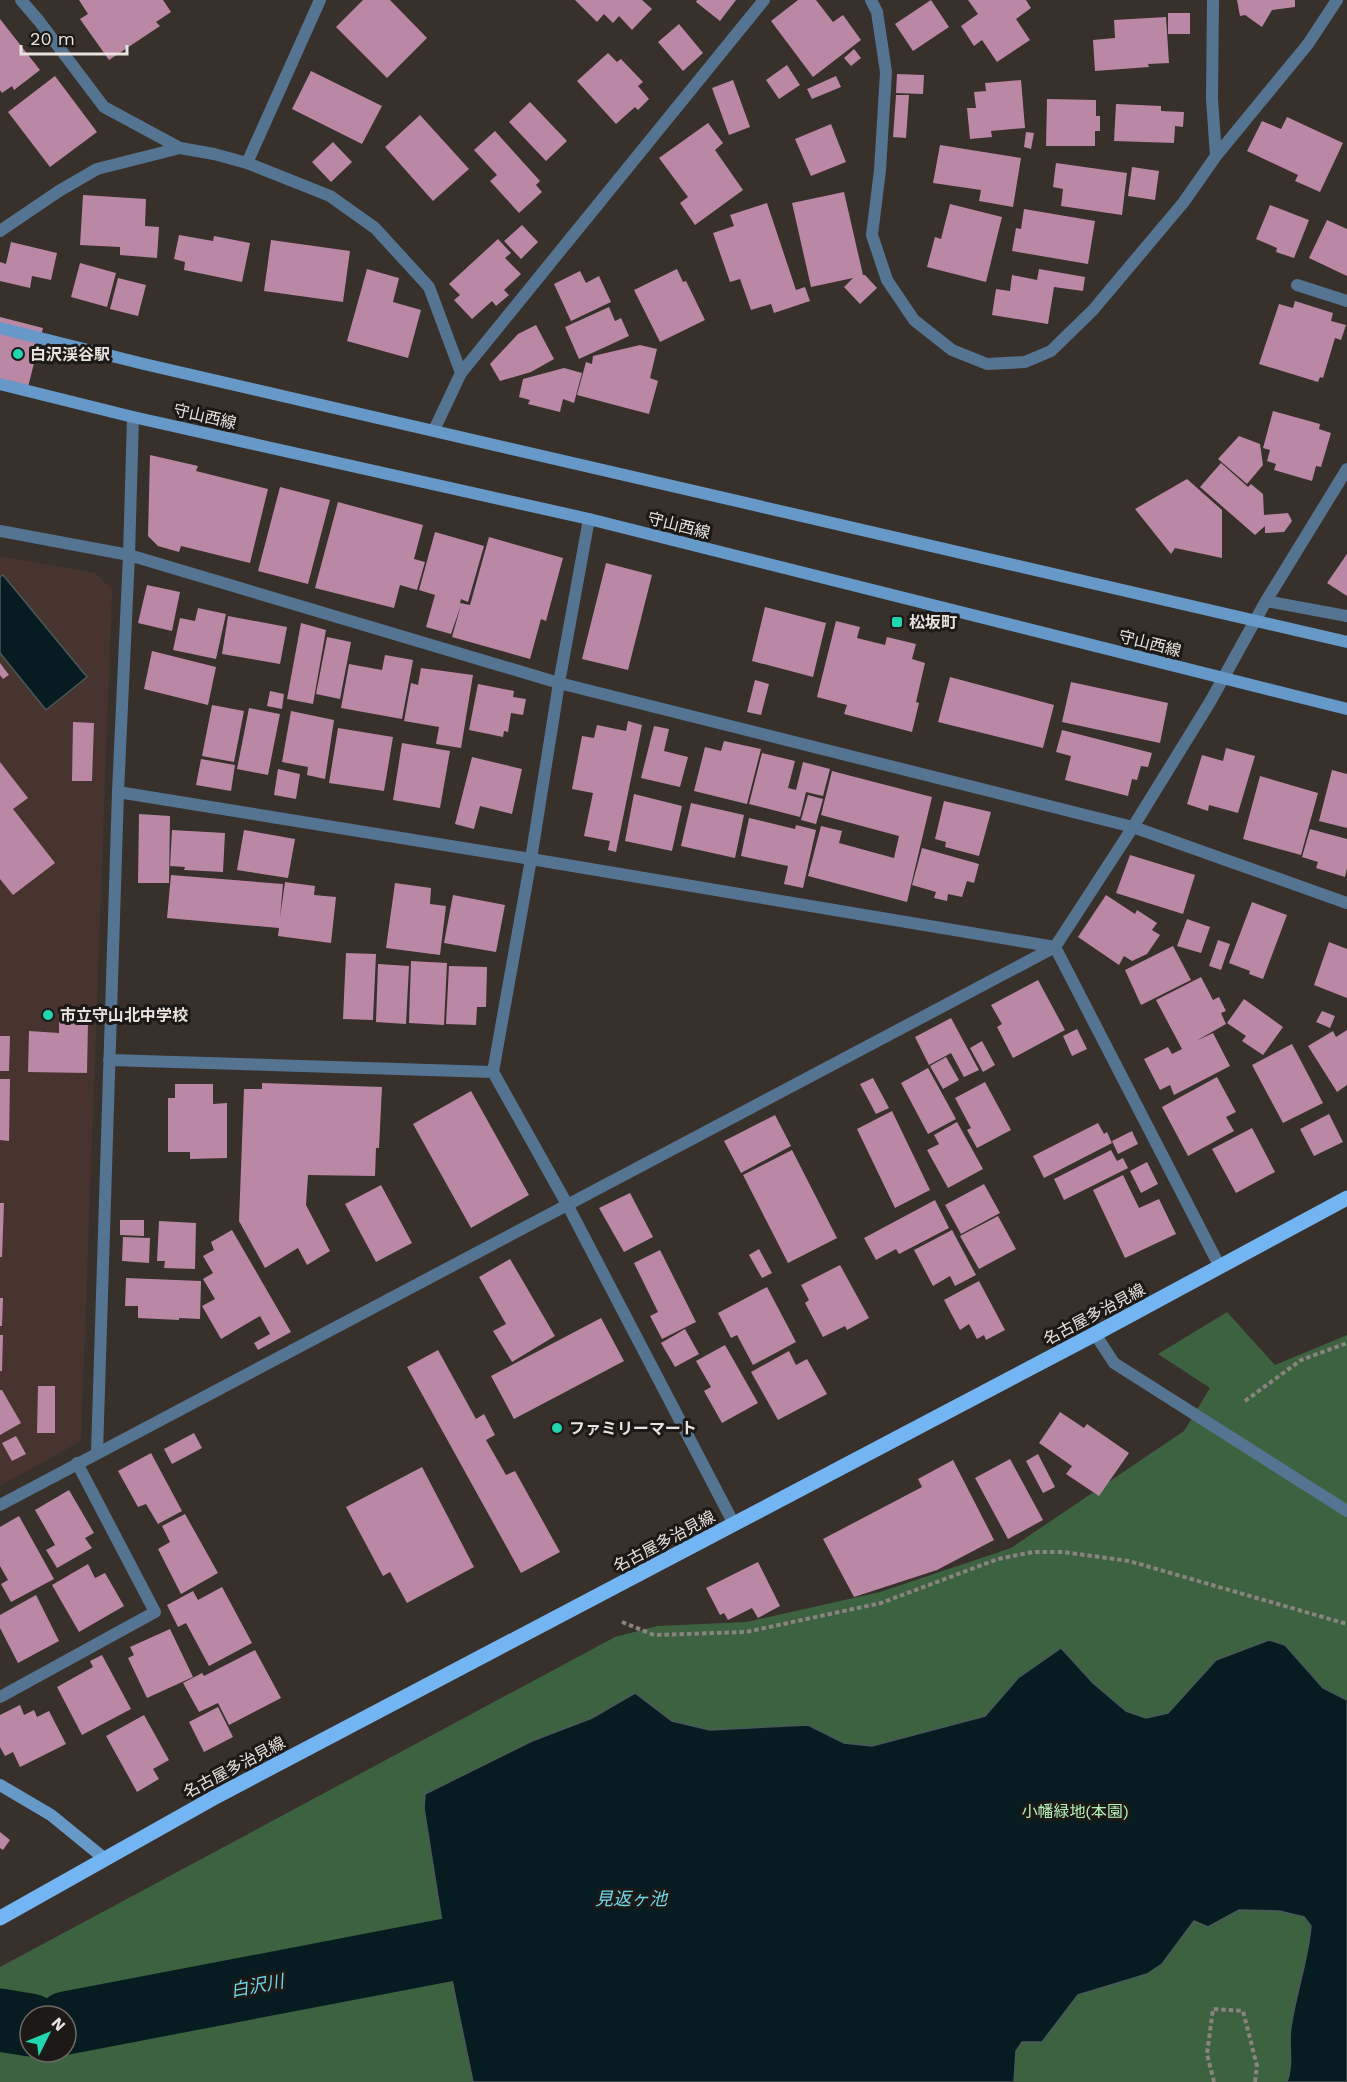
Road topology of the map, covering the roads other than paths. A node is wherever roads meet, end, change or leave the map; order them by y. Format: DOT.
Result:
graph roads {
  1 [pos="21,0"];
  2 [pos="320,0"];
  3 [pos="764,0"];
  4 [pos="871,0"];
  5 [pos="1213,0"];
  6 [pos="1337,0"];
  7 [pos="180,148"];
  8 [pos="1216,156"];
  9 [pos="247,163"];
  10 [pos="0,231"];
  11 [pos="1297,285"];
  12 [pos="1347,301"];
  13 [pos="0,328"];
  14 [pos="462,373"];
  15 [pos="0,384"];
  16 [pos="133,417"];
  17 [pos="434,430"];
  18 [pos="1347,469"];
  19 [pos="589,519"];
  20 [pos="0,531"];
  21 [pos="129,555"];
  22 [pos="1266,601"];
  23 [pos="1347,616"];
  24 [pos="1254,621"];
  25 [pos="1347,642"];
  26 [pos="1223,678"];
  27 [pos="559,683"];
  28 [pos="1347,709"];
  29 [pos="117,792"];
  30 [pos="1133,827"];
  31 [pos="531,859"];
  32 [pos="1347,903"];
  33 [pos="1055,947"];
  34 [pos="109,1060"];
  35 [pos="493,1072"];
  36 [pos="1347,1198"];
  37 [pos="568,1206"];
  38 [pos="1220,1267"];
  39 [pos="1095,1334"];
  40 [pos="97,1452"];
  41 [pos="77,1463"];
  42 [pos="0,1505"];
  43 [pos="1347,1512"];
  44 [pos="734,1524"];
  45 [pos="0,1697"];
  46 [pos="0,1785"];
  47 [pos="105,1859"];
  48 [pos="0,1918"];
  1 -- 7 [label="street"];
  2 -- 9 [label="street"];
  3 -- 14 [label="street"];
  4 -- 8 [label="street"];
  5 -- 8 [label="street"];
  6 -- 8 [label="street"];
  7 -- 9 [label="street"];
  7 -- 10 [label="street"];
  9 -- 14 [label="street"];
  11 -- 12 [label="street"];
  13 -- 17 [label="main road"];
  14 -- 17 [label="street"];
  15 -- 16 [label="main road, 守山西線"];
  16 -- 19 [label="main road, 守山西線"];
  16 -- 21 [label="street"];
  17 -- 24 [label="main road"];
  18 -- 22 [label="street"];
  19 -- 26 [label="main road, 守山西線"];
  19 -- 27 [label="street"];
  20 -- 21 [label="street"];
  21 -- 27 [label="street"];
  21 -- 29 [label="street"];
  22 -- 23 [label="street"];
  22 -- 24 [label="street"];
  24 -- 25 [label="main road"];
  24 -- 26 [label="street"];
  26 -- 28 [label="main road, 守山西線"];
  26 -- 30 [label="street"];
  27 -- 30 [label="street"];
  27 -- 31 [label="street"];
  29 -- 31 [label="street"];
  29 -- 34 [label="street"];
  30 -- 32 [label="street"];
  30 -- 33 [label="street"];
  31 -- 33 [label="street"];
  31 -- 35 [label="street"];
  33 -- 37 [label="street"];
  33 -- 38 [label="street"];
  34 -- 35 [label="street"];
  34 -- 40 [label="street"];
  35 -- 37 [label="street"];
  36 -- 38 [label="main road, 名古屋多治見線"];
  37 -- 40 [label="street"];
  37 -- 44 [label="street"];
  38 -- 39 [label="main road, 名古屋多治見線"];
  39 -- 43 [label="street"];
  39 -- 44 [label="main road, 名古屋多治見線"];
  40 -- 41 [label="street"];
  41 -- 42 [label="street"];
  41 -- 45 [label="street"];
  44 -- 47 [label="main road, 名古屋多治見線"];
  46 -- 47 [label="main road"];
  47 -- 48 [label="main road, 名古屋多治見線"];
}
